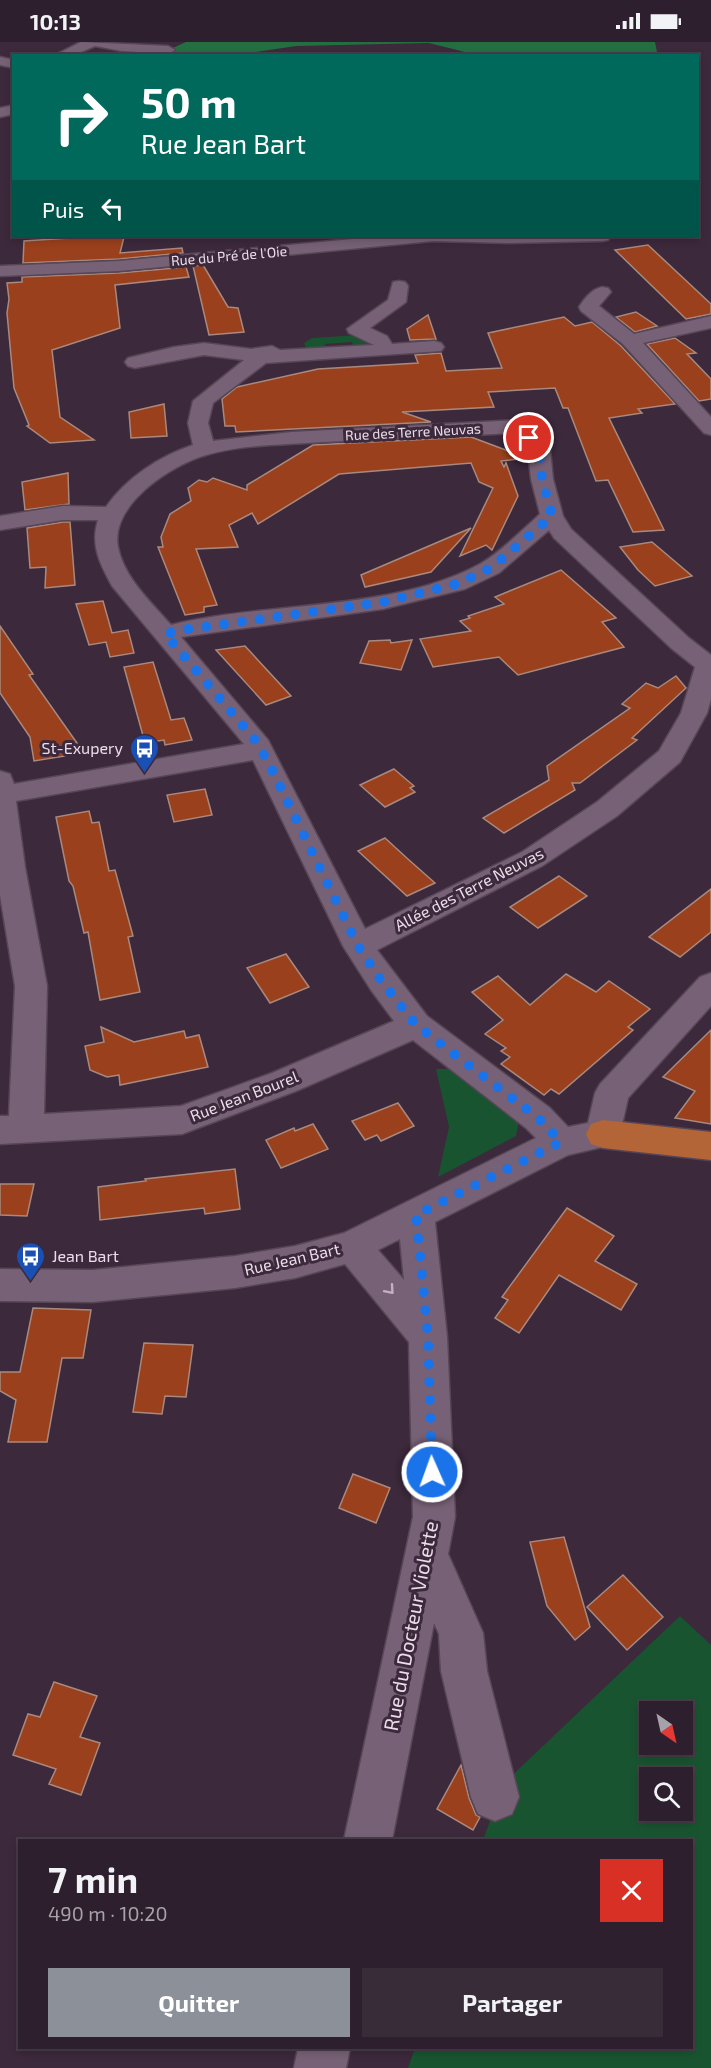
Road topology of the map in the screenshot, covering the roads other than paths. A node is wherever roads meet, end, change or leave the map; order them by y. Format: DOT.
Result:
graph roads {
  1 [pos="92,42"];
  2 [pos="96,42"];
  3 [pos="182,43"];
  4 [pos="122,47"];
  5 [pos="162,53"];
  6 [pos="64,54"];
  7 [pos="140,54"];
  8 [pos="423,237"];
  9 [pos="471,237"];
  10 [pos="556,237"];
  11 [pos="0,271"];
  12 [pos="399,285"];
  13 [pos="602,292"];
  14 [pos="711,322"];
  15 [pos="356,329"];
  16 [pos="333,331"];
  17 [pos="300,338"];
  18 [pos="630,340"];
  19 [pos="434,347"];
  20 [pos="386,349"];
  21 [pos="261,357"];
  22 [pos="135,362"];
  23 [pos="711,429"];
  24 [pos="205,449"];
  25 [pos="111,514"];
  26 [pos="552,516"];
  27 [pos="0,523"];
  28 [pos="165,634"];
  29 [pos="710,665"];
  30 [pos="260,750"];
  31 [pos="1,790"];
  32 [pos="5,868"];
  33 [pos="358,946"];
  34 [pos="711,985"];
  35 [pos="416,1025"];
  36 [pos="13,1129"];
  37 [pos="603,1134"];
  38 [pos="561,1142"];
  39 [pos="711,1146"];
  40 [pos="416,1215"];
  41 [pos="352,1246"];
  42 [pos="0,1285"];
  43 [pos="428,1337"];
  44 [pos="427,1557"];
  45 [pos="495,1797"];
  46 [pos="368,1839"];
  47 [pos="324,2049"];
  48 [pos="320,2068"];
  1 -- 6 [label="street"];
  2 -- 4 [label="street"];
  3 -- 5 [label="street"];
  4 -- 5 [label="street"];
  4 -- 7 [label="street"];
  8 -- 11 [label="street, Rue du Pré de l'Oie"];
  9 -- 10 [label="street, Rue du Pré de l'Oie"];
  12 -- 15 [label="street"];
  13 -- 18 [label="street"];
  14 -- 18 [label="street"];
  15 -- 16 [label="street"];
  15 -- 20 [label="street"];
  17 -- 21 [label="street"];
  18 -- 23 [label="street"];
  19 -- 20 [label="street"];
  20 -- 21 [label="street"];
  21 -- 22 [label="street"];
  21 -- 24 [label="street"];
  24 -- 25 [label="street"];
  24 -- 26 [label="street, Rue des Terre Neuvas"];
  25 -- 27 [label="street"];
  25 -- 28 [label="street"];
  26 -- 28 [label="street"];
  26 -- 29 [label="street, Rue des Terre Neuvas"];
  28 -- 30 [label="street"];
  29 -- 33 [label="street, Allée des Terre Neuvas"];
  30 -- 31 [label="street"];
  30 -- 33 [label="street"];
  31 -- 32 [label="street, Rue Jean Bourel"];
  32 -- 36 [label="street, Rue Jean Bourel"];
  33 -- 35 [label="street"];
  34 -- 37 [label="street"];
  35 -- 36 [label="street, Rue Jean Bourel"];
  35 -- 38 [label="street"];
  37 -- 38 [label="street, Rue Jean Bart"];
  37 -- 39 [label="main road"];
  38 -- 40 [label="street, Rue Jean Bart"];
  40 -- 41 [label="street, Rue Jean Bart"];
  40 -- 43 [label="street, Rue du Docteur Violette"];
  41 -- 42 [label="street, Rue Jean Bart"];
  41 -- 43 [label="street, one-way"];
  43 -- 44 [label="street, Rue du Docteur Violette"];
  44 -- 45 [label="street"];
  44 -- 46 [label="street, Rue du Docteur Violette"];
  47 -- 48 [label="street"];
}
